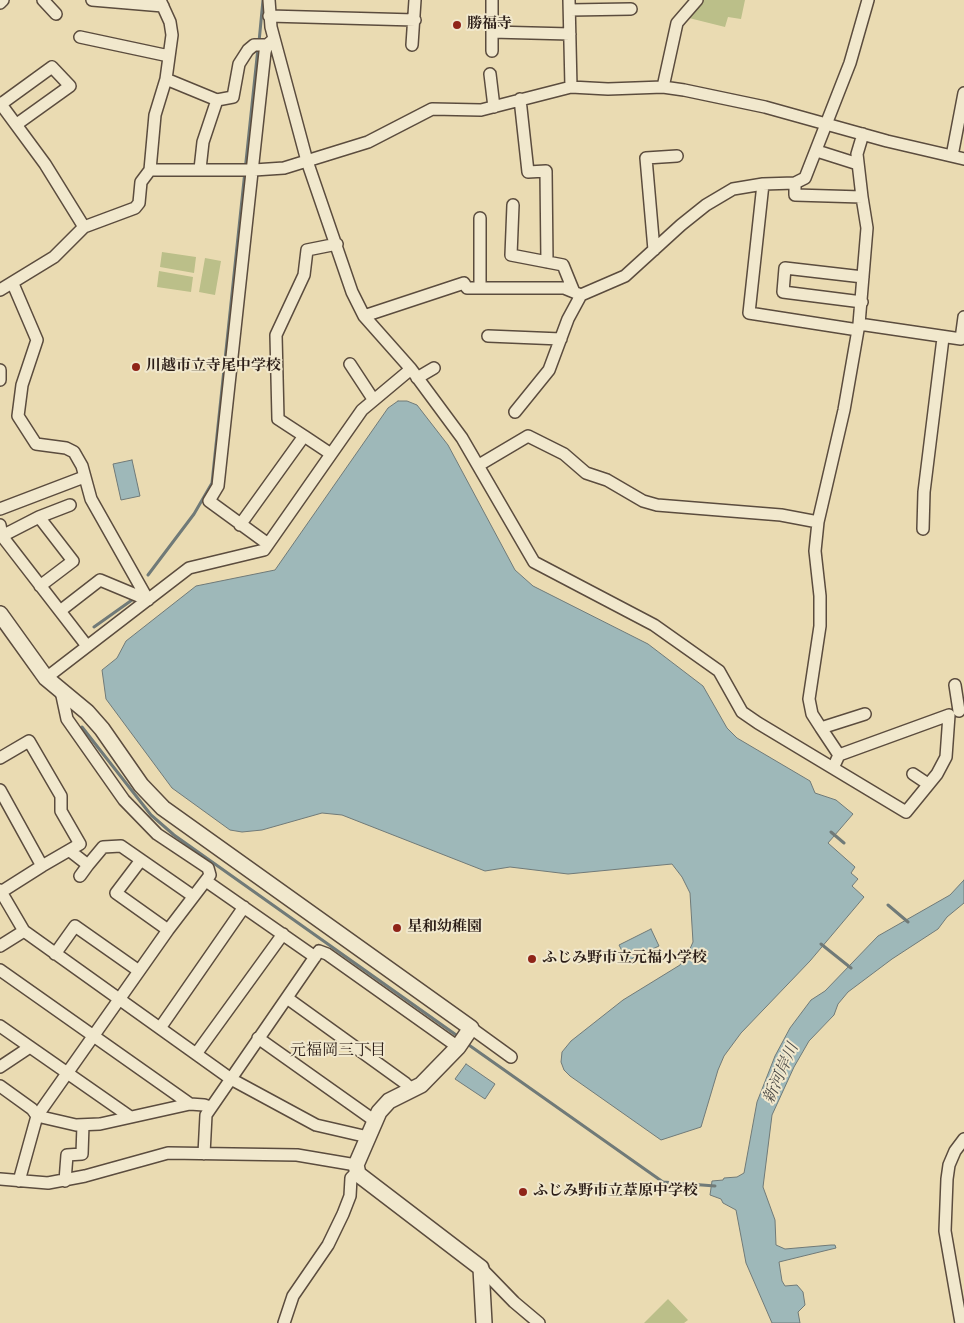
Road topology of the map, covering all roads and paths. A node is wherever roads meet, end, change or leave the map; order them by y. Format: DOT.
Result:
graph roads {
  1 [pos="3,0"];
  2 [pos="43,0"];
  3 [pos="92,0"];
  4 [pos="269,0"];
  5 [pos="415,0"];
  6 [pos="492,0"];
  7 [pos="697,0"];
  8 [pos="868,0"];
  9 [pos="0,3"];
  10 [pos="161,3"];
  11 [pos="569,5"];
  12 [pos="632,10"];
  13 [pos="56,14"];
  14 [pos="269,16"];
  15 [pos="415,20"];
  16 [pos="492,32"];
  17 [pos="570,34"];
  18 [pos="80,37"];
  19 [pos="270,42"];
  20 [pos="412,45"];
  21 [pos="492,51"];
  22 [pos="169,56"];
  23 [pos="490,74"];
  24 [pos="166,79"];
  25 [pos="571,87"];
  26 [pos="663,87"];
  27 [pos="964,93"];
  28 [pos="520,99"];
  29 [pos="218,100"];
  30 [pos="0,103"];
  31 [pos="494,107"];
  32 [pos="827,123"];
  33 [pos="17,124"];
  34 [pos="863,134"];
  35 [pos="817,151"];
  36 [pos="677,156"];
  37 [pos="952,156"];
  38 [pos="964,159"];
  39 [pos="307,161"];
  40 [pos="858,164"];
  41 [pos="200,169"];
  42 [pos="150,170"];
  43 [pos="254,170"];
  44 [pos="795,183"];
  45 [pos="763,184"];
  46 [pos="862,197"];
  47 [pos="513,205"];
  48 [pos="480,218"];
  49 [pos="84,227"];
  50 [pos="337,244"];
  51 [pos="654,250"];
  52 [pos="547,262"];
  53 [pos="863,277"];
  54 [pos="13,284"];
  55 [pos="480,287"];
  56 [pos="0,290"];
  57 [pos="578,293"];
  58 [pos="862,302"];
  59 [pos="364,316"];
  60 [pos="964,317"];
  61 [pos="859,327"];
  62 [pos="488,336"];
  63 [pos="561,338"];
  64 [pos="943,338"];
  65 [pos="350,364"];
  66 [pos="434,368"];
  67 [pos="0,370"];
  68 [pos="414,374"];
  69 [pos="0,380"];
  70 [pos="373,399"];
  71 [pos="515,412"];
  72 [pos="304,436"];
  73 [pos="331,454"];
  74 [pos="479,466"];
  75 [pos="84,477"];
  76 [pos="70,504"];
  77 [pos="0,509"];
  78 [pos="39,517"];
  79 [pos="818,522"];
  80 [pos="240,525"];
  81 [pos="923,529"];
  82 [pos="1,533"];
  83 [pos="268,544"];
  84 [pos="40,586"];
  85 [pos="148,600"];
  86 [pos="60,611"];
  87 [pos="0,614"];
  88 [pos="87,646"];
  89 [pos="46,678"];
  90 [pos="955,685"];
  91 [pos="61,691"];
  92 [pos="957,712"];
  93 [pos="865,714"];
  94 [pos="821,728"];
  95 [pos="2,753"];
  96 [pos="839,755"];
  97 [pos="834,768"];
  98 [pos="913,774"];
  99 [pos="928,784"];
  100 [pos="0,790"];
  101 [pos="70,852"];
  102 [pos="141,860"];
  103 [pos="88,865"];
  104 [pos="42,866"];
  105 [pos="80,876"];
  106 [pos="206,880"];
  107 [pos="0,891"];
  108 [pos="193,896"];
  109 [pos="244,907"];
  110 [pos="168,930"];
  111 [pos="24,931"];
  112 [pos="283,934"];
  113 [pos="0,946"];
  114 [pos="56,954"];
  115 [pos="315,957"];
  116 [pos="0,970"];
  117 [pos="139,971"];
  118 [pos="287,998"];
  119 [pos="118,1000"];
  120 [pos="0,1026"];
  121 [pos="160,1028"];
  122 [pos="471,1028"];
  123 [pos="93,1037"];
  124 [pos="258,1038"];
  125 [pos="30,1047"];
  126 [pos="458,1047"];
  127 [pos="196,1054"];
  128 [pos="511,1057"];
  129 [pos="0,1067"];
  130 [pos="67,1073"];
  131 [pos="231,1079"];
  132 [pos="0,1086"];
  133 [pos="412,1090"];
  134 [pos="190,1104"];
  135 [pos="210,1108"];
  136 [pos="37,1116"];
  137 [pos="129,1116"];
  138 [pos="375,1121"];
  139 [pos="82,1125"];
  140 [pos="368,1137"];
  141 [pos="964,1139"];
  142 [pos="204,1154"];
  143 [pos="357,1168"];
  144 [pos="0,1178"];
  145 [pos="19,1181"];
  146 [pos="65,1181"];
  147 [pos="481,1268"];
  148 [pos="284,1323"];
  149 [pos="484,1323"];
  150 [pos="539,1323"];
  151 [pos="961,1323"];
  1 -- 9 [label="street"];
  2 -- 13 [label="street"];
  3 -- 10 [label="street"];
  4 -- 14 [label="street"];
  5 -- 15 [label="street"];
  6 -- 16 [label="street"];
  7 -- 26 [label="street"];
  8 -- 32 [label="street"];
  10 -- 22 [label="street"];
  11 -- 12 [label="street"];
  11 -- 17 [label="street"];
  14 -- 15 [label="street"];
  14 -- 19 [label="street"];
  15 -- 20 [label="street"];
  16 -- 17 [label="street"];
  16 -- 21 [label="street"];
  17 -- 25 [label="street"];
  18 -- 22 [label="street"];
  19 -- 29 [label="street"];
  19 -- 39 [label="street"];
  19 -- 43 [label="street"];
  22 -- 24 [label="street"];
  23 -- 31 [label="street"];
  24 -- 29 [label="street"];
  24 -- 42 [label="street"];
  25 -- 26 [label="street"];
  25 -- 28 [label="street"];
  26 -- 32 [label="street"];
  27 -- 37 [label="street"];
  28 -- 31 [label="street"];
  28 -- 52 [label="street"];
  29 -- 41 [label="street"];
  30 -- 33 [label="street"];
  30 -- 33 [label="street"];
  31 -- 39 [label="street"];
  32 -- 34 [label="street"];
  32 -- 35 [label="street"];
  33 -- 49 [label="street"];
  34 -- 37 [label="street"];
  34 -- 40 [label="street"];
  35 -- 40 [label="street"];
  35 -- 44 [label="street"];
  36 -- 51 [label="street"];
  37 -- 38 [label="street"];
  39 -- 43 [label="street"];
  39 -- 50 [label="street"];
  40 -- 46 [label="street"];
  41 -- 42 [label="street"];
  41 -- 43 [label="street"];
  42 -- 49 [label="street"];
  43 -- 80 [label="street"];
  44 -- 45 [label="street"];
  44 -- 46 [label="street"];
  45 -- 51 [label="street"];
  45 -- 61 [label="street"];
  46 -- 53 [label="street"];
  47 -- 52 [label="street"];
  48 -- 55 [label="street"];
  49 -- 54 [label="street"];
  50 -- 59 [label="street"];
  50 -- 72 [label="street"];
  51 -- 57 [label="street"];
  52 -- 57 [label="street"];
  53 -- 58 [label="street"];
  53 -- 58 [label="street"];
  54 -- 56 [label="street"];
  54 -- 75 [label="street"];
  55 -- 57 [label="street"];
  55 -- 59 [label="street"];
  57 -- 63 [label="street"];
  58 -- 61 [label="street"];
  59 -- 68 [label="street"];
  60 -- 64 [label="street"];
  61 -- 64 [label="street"];
  61 -- 79 [label="street"];
  62 -- 63 [label="street"];
  63 -- 71 [label="street"];
  64 -- 81 [label="street"];
  65 -- 70 [label="street"];
  66 -- 68 [label="street"];
  67 -- 69 [label="street"];
  68 -- 70 [label="street"];
  68 -- 74 [label="street"];
  70 -- 73 [label="street"];
  72 -- 73 [label="street"];
  72 -- 80 [label="street"];
  73 -- 83 [label="street"];
  74 -- 79 [label="street"];
  74 -- 97 [label="street"];
  75 -- 77 [label="street"];
  75 -- 85 [label="street"];
  76 -- 78 [label="street"];
  78 -- 82 [label="street"];
  78 -- 84 [label="street"];
  79 -- 94 [label="street"];
  80 -- 83 [label="street"];
  82 -- 84 [label="street"];
  83 -- 85 [label="street"];
  84 -- 86 [label="street"];
  85 -- 86 [label="street"];
  85 -- 88 [label="street"];
  86 -- 88 [label="street"];
  87 -- 89 [label="street"];
  88 -- 89 [label="street"];
  89 -- 91 [label="street"];
  90 -- 92 [label="street"];
  91 -- 106 [label="street"];
  91 -- 122 [label="street"];
  92 -- 96 [label="street"];
  92 -- 99 [label="street"];
  93 -- 94 [label="street"];
  94 -- 96 [label="street"];
  95 -- 101 [label="street"];
  96 -- 97 [label="street"];
  97 -- 99 [label="street"];
  98 -- 99 [label="street"];
  100 -- 104 [label="street"];
  101 -- 103 [label="street"];
  101 -- 104 [label="street"];
  102 -- 103 [label="street"];
  102 -- 108 [label="street"];
  102 -- 110 [label="street"];
  103 -- 105 [label="street"];
  104 -- 107 [label="street"];
  106 -- 108 [label="street"];
  106 -- 109 [label="street"];
  107 -- 111 [label="street"];
  108 -- 110 [label="street"];
  109 -- 112 [label="street"];
  109 -- 121 [label="street"];
  110 -- 117 [label="street"];
  111 -- 113 [label="street"];
  111 -- 114 [label="street"];
  112 -- 115 [label="street"];
  112 -- 127 [label="street"];
  114 -- 117 [label="street"];
  114 -- 119 [label="street"];
  115 -- 118 [label="street"];
  115 -- 126 [label="street"];
  116 -- 123 [label="street"];
  117 -- 119 [label="street"];
  118 -- 124 [label="street"];
  118 -- 133 [label="street"];
  119 -- 121 [label="street"];
  119 -- 123 [label="street"];
  120 -- 125 [label="street"];
  121 -- 127 [label="street"];
  122 -- 126 [label="street"];
  122 -- 128 [label="street"];
  123 -- 130 [label="street"];
  123 -- 134 [label="street"];
  124 -- 131 [label="street"];
  124 -- 138 [label="street"];
  125 -- 129 [label="street"];
  125 -- 130 [label="street"];
  126 -- 133 [label="street"];
  127 -- 131 [label="street"];
  130 -- 136 [label="street"];
  130 -- 137 [label="street"];
  131 -- 135 [label="street"];
  131 -- 140 [label="street"];
  132 -- 136 [label="street"];
  133 -- 138 [label="street"];
  134 -- 135 [label="street"];
  134 -- 137 [label="street"];
  135 -- 142 [label="street"];
  136 -- 139 [label="street"];
  136 -- 145 [label="street"];
  137 -- 139 [label="street"];
  138 -- 140 [label="street"];
  139 -- 146 [label="street"];
  140 -- 143 [label="street"];
  141 -- 151 [label="street"];
  142 -- 143 [label="street"];
  142 -- 146 [label="street"];
  143 -- 147 [label="street"];
  143 -- 148 [label="street"];
  144 -- 145 [label="street"];
  145 -- 146 [label="street"];
  147 -- 149 [label="street"];
  147 -- 150 [label="street"];
}
